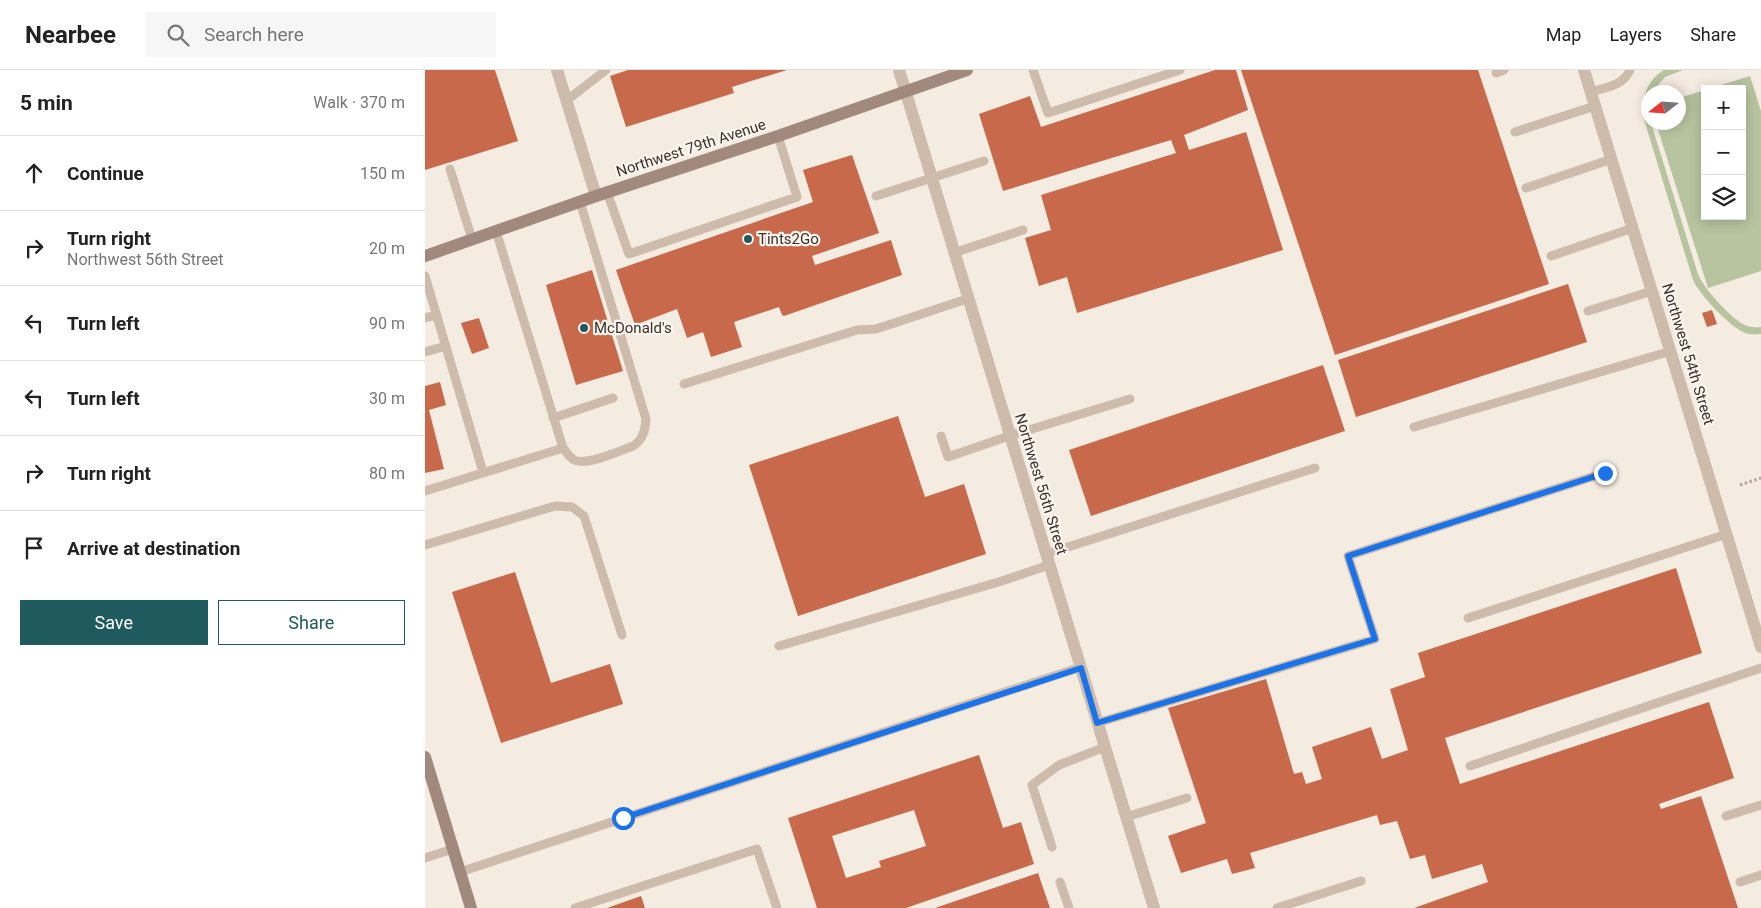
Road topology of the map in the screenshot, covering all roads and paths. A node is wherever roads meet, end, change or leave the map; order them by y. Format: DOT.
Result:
graph roads {
  1 [pos="557,70"];
  2 [pos="606,70"];
  3 [pos="899,70"];
  4 [pos="967,70"];
  5 [pos="1033,70"];
  6 [pos="1180,70"];
  7 [pos="1584,70"];
  8 [pos="1630,70"];
  9 [pos="905,91"];
  10 [pos="1591,92"];
  11 [pos="566,101"];
  12 [pos="1595,106"];
  13 [pos="1515,132"];
  14 [pos="778,136"];
  15 [pos="1612,160"];
  16 [pos="984,161"];
  17 [pos="450,169"];
  18 [pos="931,178"];
  19 [pos="1526,188"];
  20 [pos="602,194"];
  21 [pos="876,196"];
  22 [pos="580,202"];
  23 [pos="1633,228"];
  24 [pos="1023,230"];
  25 [pos="496,231"];
  26 [pos="472,239"];
  27 [pos="953,253"];
  28 [pos="425,256"];
  29 [pos="1551,256"];
  30 [pos="425,276"];
  31 [pos="1652,291"];
  32 [pos="967,299"];
  33 [pos="1588,311"];
  34 [pos="437,315"];
  35 [pos="425,318"];
  36 [pos="445,346"];
  37 [pos="1671,351"];
  38 [pos="425,352"];
  39 [pos="684,384"];
  40 [pos="613,398"];
  41 [pos="1130,399"];
  42 [pos="553,418"];
  43 [pos="1414,427"];
  44 [pos="941,436"];
  45 [pos="1009,436"];
  46 [pos="563,448"];
  47 [pos="1315,468"];
  48 [pos="483,472"];
  49 [pos="1605,473"];
  50 [pos="1761,478"];
  51 [pos="1740,485"];
  52 [pos="425,491"];
  53 [pos="1727,534"];
  54 [pos="425,546"];
  55 [pos="1047,560"];
  56 [pos="1468,618"];
  57 [pos="622,635"];
  58 [pos="779,646"];
  59 [pos="1761,648"];
  60 [pos="1081,668"];
  61 [pos="1761,668"];
  62 [pos="1097,723"];
  63 [pos="1105,747"];
  64 [pos="425,756"];
  65 [pos="1470,766"];
  66 [pos="1187,798"];
  67 [pos="1761,805"];
  68 [pos="1726,816"];
  69 [pos="1126,817"];
  70 [pos="1052,847"];
  71 [pos="453,849"];
  72 [pos="425,858"];
  73 [pos="460,872"];
  74 [pos="1761,875"];
  75 [pos="1361,881"];
  76 [pos="1060,882"];
  77 [pos="1740,882"];
  78 [pos="471,908"];
  79 [pos="575,908"];
  80 [pos="777,908"];
  81 [pos="1069,908"];
  82 [pos="1154,908"];
  83 [pos="1277,908"];
  1 -- 11 [label="street"];
  2 -- 11 [label="lane"];
  3 -- 9 [label="street, Northwest 56th Street"];
  4 -- 9 [label="main road, Northwest 79th Avenue"];
  5 -- 6 [label="lane"];
  7 -- 10 [label="street, Northwest 54th Street"];
  8 -- 10 [label="lane"];
  9 -- 14 [label="main road, Northwest 79th Avenue"];
  9 -- 18 [label="street, Northwest 56th Street"];
  10 -- 12 [label="street, Northwest 54th Street"];
  11 -- 20 [label="street"];
  12 -- 13 [label="lane"];
  12 -- 15 [label="street, Northwest 54th Street"];
  14 -- 20 [label="main road, Northwest 79th Avenue"];
  14 -- 20 [label="lane"];
  15 -- 19 [label="lane"];
  15 -- 23 [label="street, Northwest 54th Street"];
  16 -- 18 [label="lane"];
  17 -- 26 [label="lane"];
  18 -- 21 [label="lane"];
  18 -- 27 [label="street, Northwest 56th Street"];
  20 -- 22 [label="main road, Northwest 79th Avenue"];
  22 -- 25 [label="main road, Northwest 79th Avenue"];
  22 -- 46 [label="lane"];
  23 -- 29 [label="lane"];
  23 -- 31 [label="street, Northwest 54th Street"];
  24 -- 27 [label="lane"];
  25 -- 26 [label="main road, Northwest 79th Avenue"];
  25 -- 42 [label="lane"];
  26 -- 28 [label="main road, Northwest 79th Avenue"];
  27 -- 32 [label="street, Northwest 56th Street"];
  30 -- 34 [label="lane"];
  31 -- 33 [label="lane"];
  31 -- 37 [label="street, Northwest 54th Street"];
  32 -- 39 [label="lane"];
  32 -- 45 [label="street, Northwest 56th Street"];
  34 -- 35 [label="lane"];
  34 -- 36 [label="lane"];
  36 -- 38 [label="lane"];
  36 -- 48 [label="lane"];
  37 -- 43 [label="lane"];
  37 -- 53 [label="street, Northwest 54th Street"];
  40 -- 42 [label="lane"];
  41 -- 45 [label="lane"];
  42 -- 46 [label="lane"];
  44 -- 45 [label="lane"];
  45 -- 55 [label="street, Northwest 56th Street"];
  46 -- 48 [label="lane"];
  47 -- 55 [label="lane"];
  48 -- 52 [label="lane"];
  49 -- 62 [label="lane"];
  50 -- 51 [label="path"];
  53 -- 56 [label="lane"];
  53 -- 59 [label="street, Northwest 54th Street"];
  54 -- 57 [label="lane"];
  55 -- 58 [label="lane"];
  55 -- 60 [label="street, Northwest 56th Street"];
  60 -- 62 [label="street, Northwest 56th Street"];
  60 -- 73 [label="lane"];
  61 -- 65 [label="lane"];
  62 -- 63 [label="street, Northwest 56th Street"];
  63 -- 69 [label="street, Northwest 56th Street"];
  63 -- 70 [label="lane"];
  64 -- 71 [label="main road"];
  66 -- 69 [label="lane"];
  67 -- 68 [label="lane"];
  69 -- 82 [label="street, Northwest 56th Street"];
  71 -- 72 [label="lane"];
  71 -- 73 [label="main road"];
  73 -- 78 [label="main road"];
  74 -- 77 [label="lane"];
  75 -- 83 [label="lane"];
  76 -- 81 [label="lane"];
  79 -- 80 [label="lane"];
}
